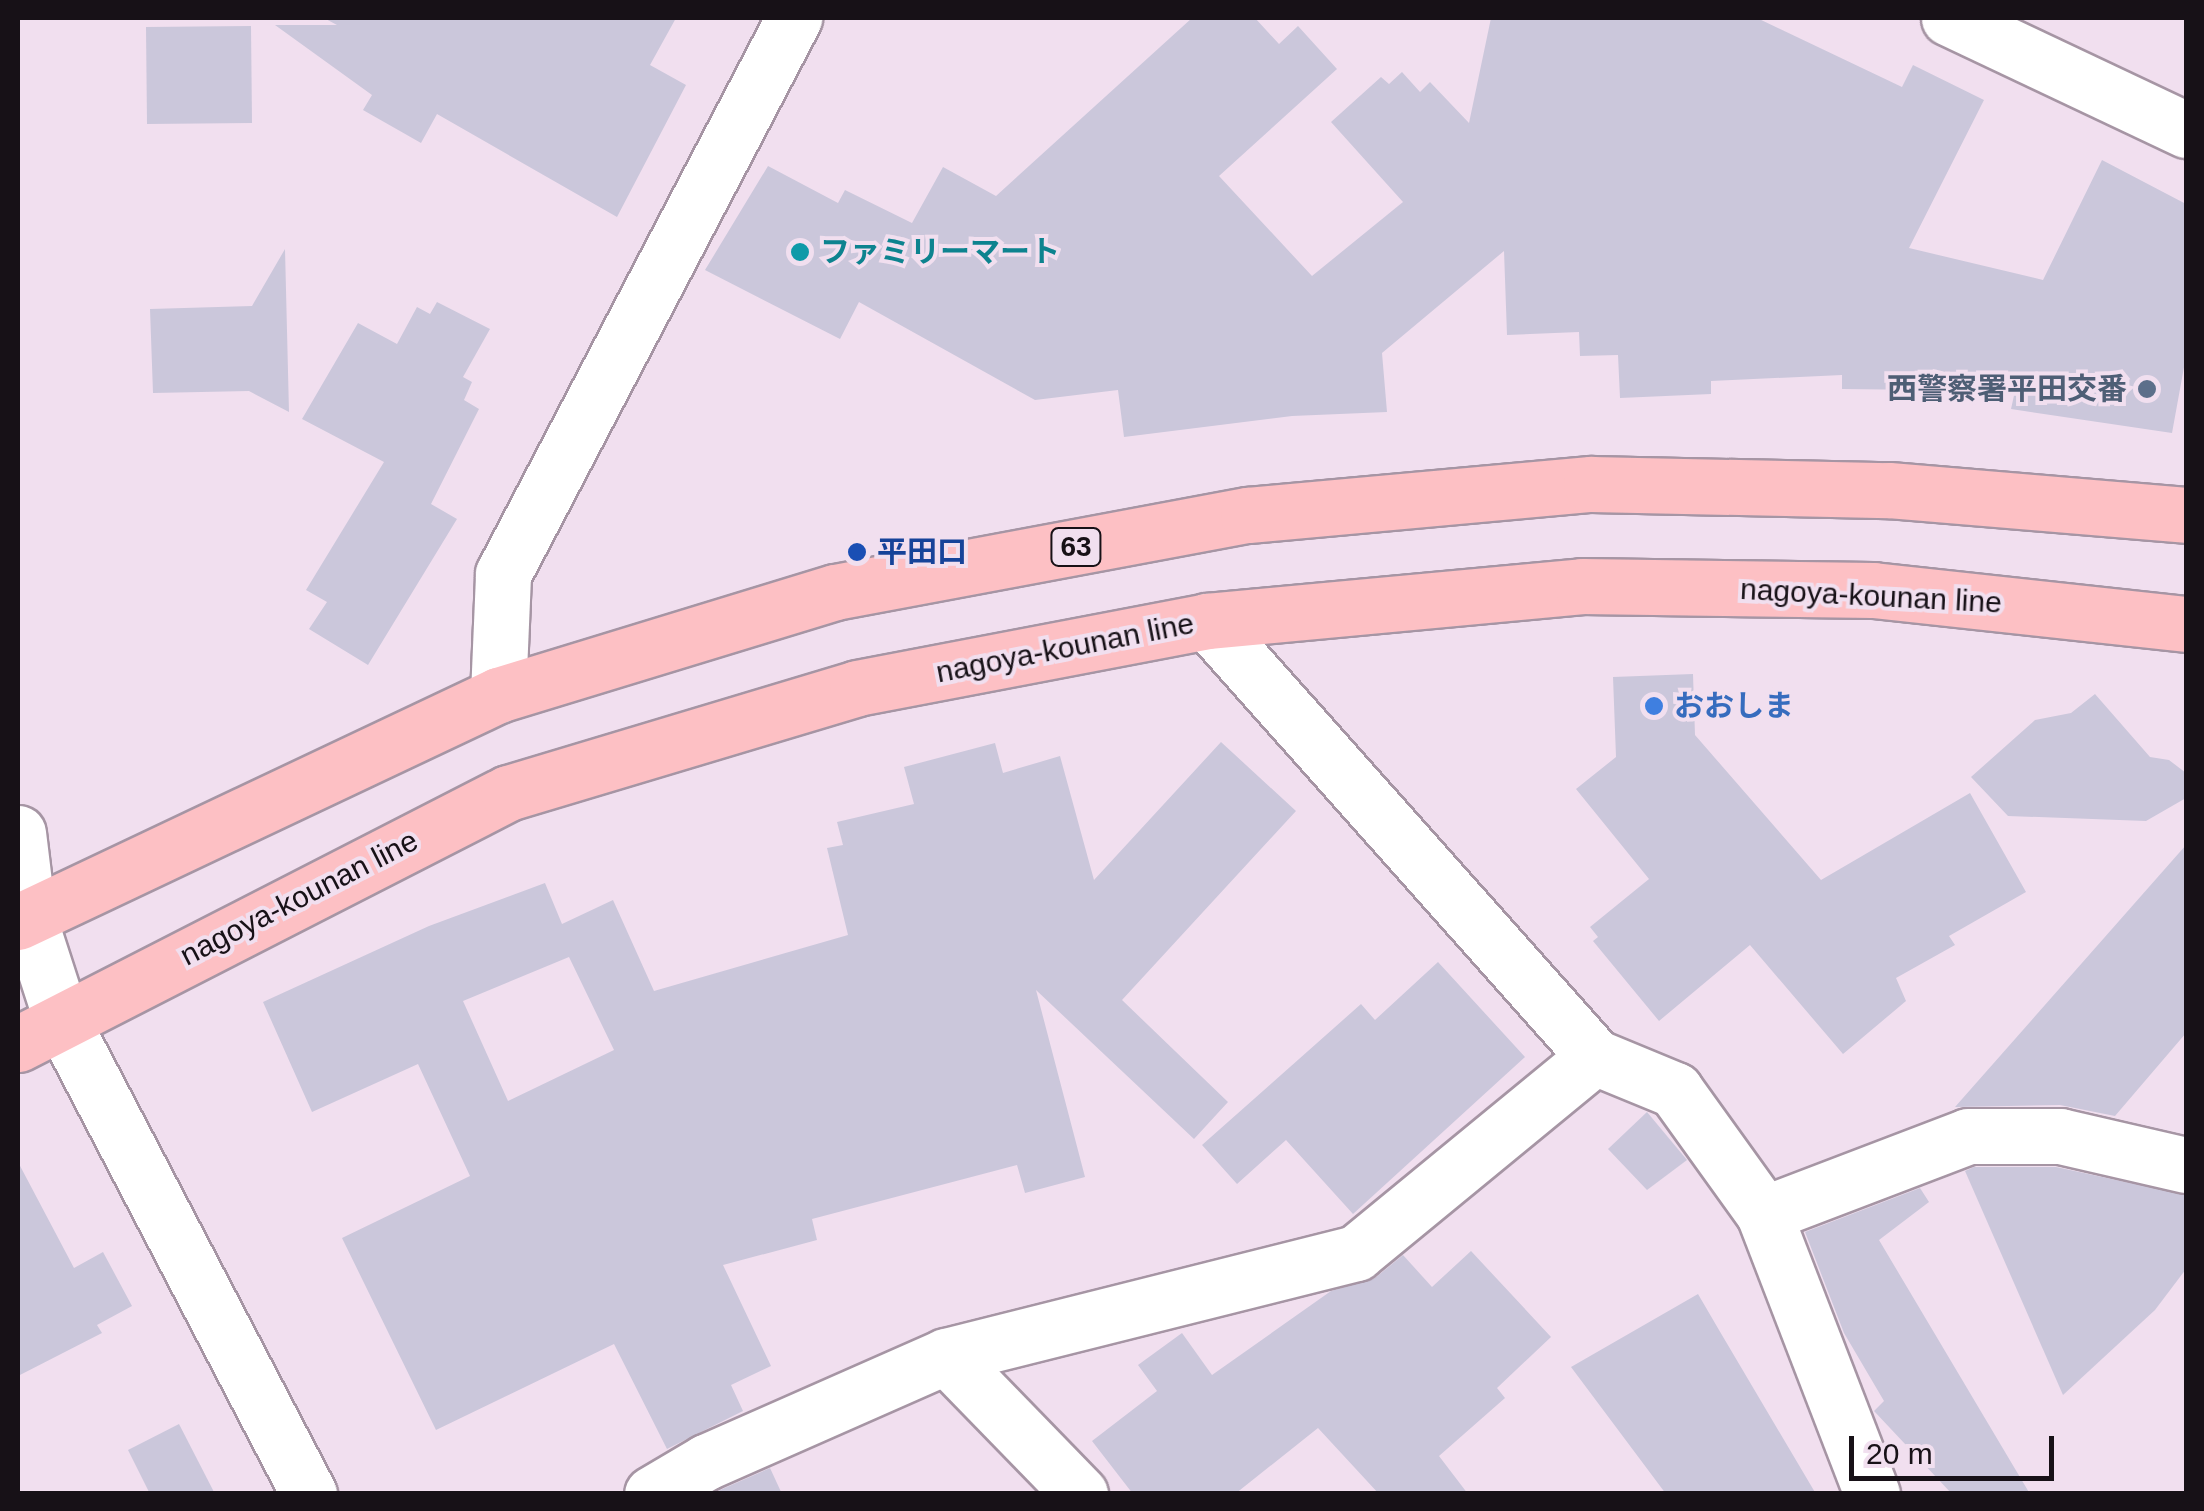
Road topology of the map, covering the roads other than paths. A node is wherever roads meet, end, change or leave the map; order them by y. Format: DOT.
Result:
graph roads {
  1 [pos="794,18"];
  2 [pos="1949,18"];
  3 [pos="2186,130"];
  4 [pos="2186,514"];
  5 [pos="1207,621"];
  6 [pos="2186,624"];
  7 [pos="498,695"];
  8 [pos="18,833"];
  9 [pos="23,919"];
  10 [pos="40,1032"];
  11 [pos="1595,1057"];
  12 [pos="2181,1151"];
  13 [pos="1764,1214"];
  14 [pos="946,1356"];
  15 [pos="309,1494"];
  16 [pos="652,1494"];
  17 [pos="1080,1494"];
  18 [pos="1872,1494"];
  1 -- 7 [label="street"];
  2 -- 3 [label="street"];
  4 -- 7 [label="main road, 63"];
  5 -- 6 [label="main road, nagoya-kounan line"];
  5 -- 10 [label="main road, nagoya-kounan line"];
  5 -- 11 [label="street"];
  7 -- 9 [label="main road, 63"];
  8 -- 9 [label="street"];
  9 -- 10 [label="street"];
  10 -- 15 [label="street"];
  11 -- 13 [label="street"];
  11 -- 14 [label="street"];
  12 -- 13 [label="street"];
  13 -- 18 [label="street"];
  14 -- 16 [label="street"];
  14 -- 17 [label="street"];
}
